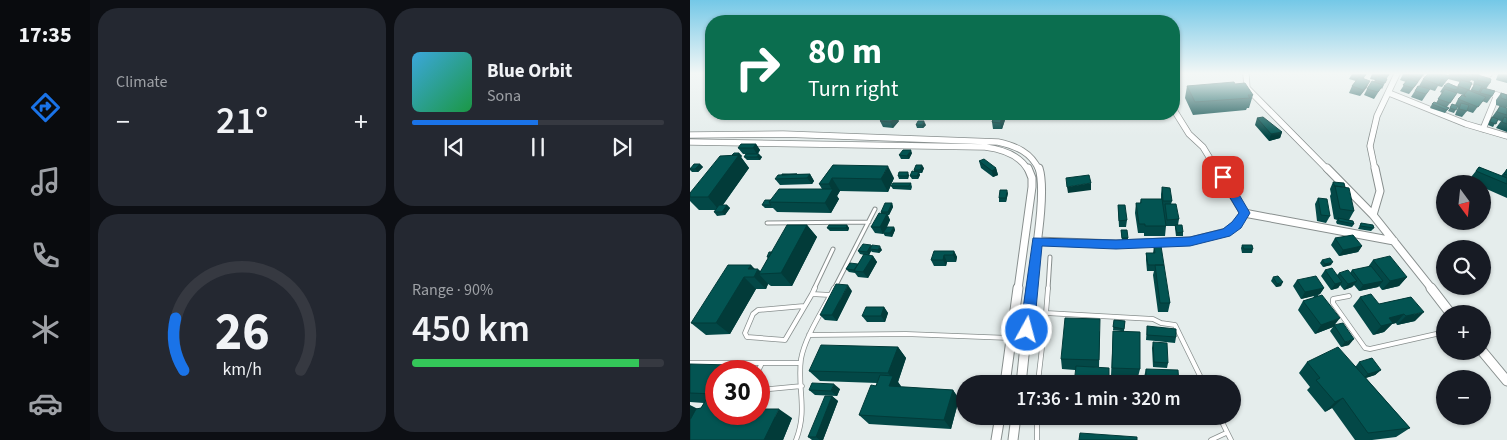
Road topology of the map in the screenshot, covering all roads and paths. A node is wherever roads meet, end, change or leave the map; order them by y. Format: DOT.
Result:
graph roads {
  1 [pos="1253,95"];
  2 [pos="1388,95"];
  3 [pos="1393,95"];
  4 [pos="1492,95"];
  5 [pos="1497,96"];
  6 [pos="1507,98"];
  7 [pos="1180,120"];
  8 [pos="1483,129"];
  9 [pos="690,134"];
  10 [pos="1507,136"];
  11 [pos="690,142"];
  12 [pos="875,209"];
  13 [pos="1244,213"];
  14 [pos="1373,215"];
  15 [pos="869,222"];
  16 [pos="768,223"];
  17 [pos="1037,241"];
  18 [pos="1394,241"];
  19 [pos="832,248"];
  20 [pos="1050,257"];
  21 [pos="812,294"];
  22 [pos="830,294"];
  23 [pos="1349,296"];
  24 [pos="1444,305"];
  25 [pos="804,306"];
  26 [pos="1046,314"];
  27 [pos="1436,334"];
  28 [pos="810,335"];
  29 [pos="1011,338"];
  30 [pos="1490,360"];
  31 [pos="690,363"];
  32 [pos="705,363"];
  33 [pos="799,364"];
  34 [pos="770,365"];
  35 [pos="1005,375"];
  36 [pos="1022,375"];
  37 [pos="1039,375"];
  38 [pos="1200,375"];
  39 [pos="1507,381"];
  40 [pos="802,386"];
  41 [pos="770,389"];
  42 [pos="998,425"];
  43 [pos="1015,425"];
  44 [pos="1037,425"];
  45 [pos="1223,425"];
  46 [pos="1226,433"];
  47 [pos="796,440"];
  48 [pos="996,440"];
  49 [pos="1013,440"];
  50 [pos="1037,440"];
  51 [pos="1212,440"];
  52 [pos="1231,440"];
  1 -- 14 [label="street"];
  2 -- 14 [label="street"];
  3 -- 8 [label="street"];
  4 -- 5 [label="street"];
  5 -- 6 [label="street"];
  5 -- 8 [label="street"];
  7 -- 13 [label="street"];
  8 -- 10 [label="street"];
  9 -- 17 [label="street"];
  11 -- 29 [label="street"];
  12 -- 15 [label="lane"];
  13 -- 17 [label="street"];
  13 -- 18 [label="street"];
  14 -- 18 [label="street"];
  15 -- 16 [label="lane"];
  15 -- 22 [label="lane"];
  17 -- 36 [label="street"];
  18 -- 24 [label="street"];
  19 -- 21 [label="lane"];
  20 -- 26 [label="lane"];
  21 -- 22 [label="lane"];
  21 -- 25 [label="lane"];
  22 -- 28 [label="lane"];
  23 -- 27 [label="lane"];
  25 -- 25 [label="lane"];
  26 -- 37 [label="lane"];
  26 -- 38 [label="lane"];
  28 -- 29 [label="lane"];
  28 -- 33 [label="lane"];
  29 -- 35 [label="street"];
  30 -- 39 [label="street"];
  31 -- 32 [label="lane"];
  33 -- 34 [label="lane"];
  33 -- 40 [label="lane"];
  40 -- 41 [label="lane"];
  40 -- 47 [label="lane"];
  42 -- 48 [label="street"];
  43 -- 49 [label="street"];
  44 -- 50 [label="lane"];
  45 -- 46 [label="lane"];
  46 -- 51 [label="lane"];
  46 -- 52 [label="lane"];
}
